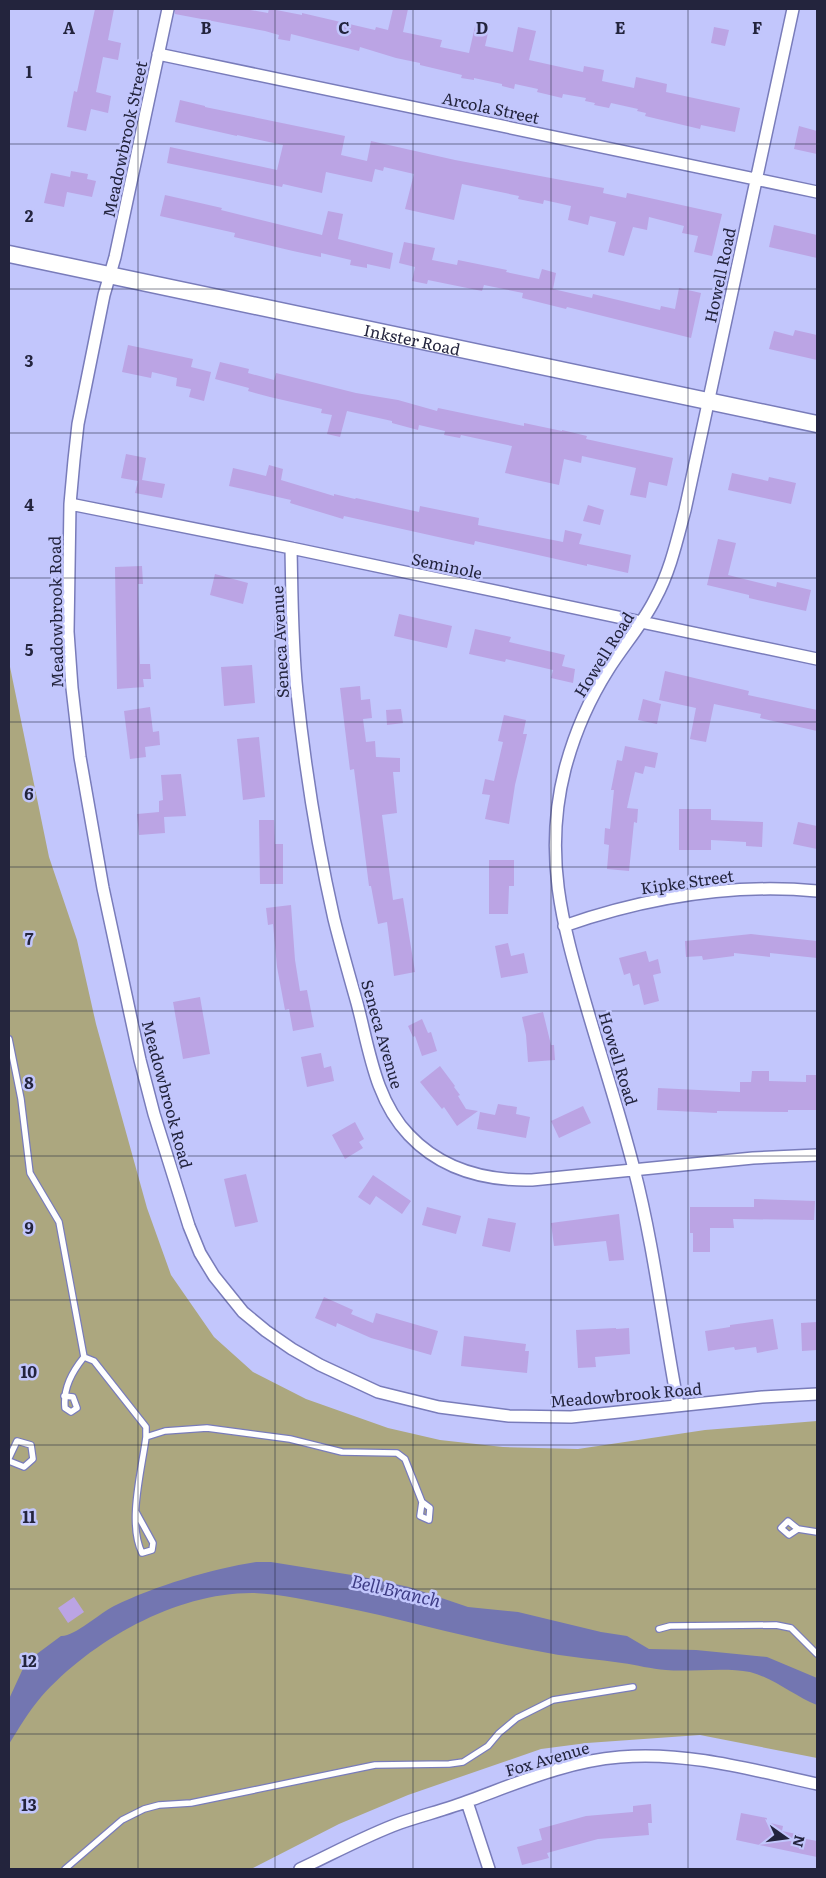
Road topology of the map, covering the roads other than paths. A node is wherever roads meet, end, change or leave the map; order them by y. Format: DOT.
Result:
graph roads {
  1 [pos="168,9"];
  2 [pos="793,9"];
  3 [pos="158,54"];
  4 [pos="756,180"];
  5 [pos="817,192"];
  6 [pos="9,254"];
  7 [pos="109,275"];
  8 [pos="708,401"];
  9 [pos="817,424"];
  10 [pos="70,504"];
  11 [pos="291,548"];
  12 [pos="642,622"];
  13 [pos="817,659"];
  14 [pos="817,891"];
  15 [pos="564,926"];
  16 [pos="9,1039"];
  17 [pos="817,1155"];
  18 [pos="634,1169"];
  19 [pos="84,1357"];
  20 [pos="817,1394"];
  21 [pos="64,1396"];
  22 [pos="678,1405"];
  23 [pos="146,1437"];
  24 [pos="9,1460"];
  25 [pos="422,1502"];
  26 [pos="136,1512"];
  27 [pos="798,1529"];
  28 [pos="817,1532"];
  29 [pos="659,1629"];
  30 [pos="817,1654"];
  31 [pos="633,1687"];
  32 [pos="817,1784"];
  33 [pos="467,1802"];
  34 [pos="65,1869"];
  35 [pos="300,1869"];
  36 [pos="489,1869"];
  1 -- 3 [label="street, Meadowbrook Street"];
  2 -- 4 [label="street, Howell Road"];
  3 -- 4 [label="street, Arcola Street"];
  3 -- 7 [label="street, Meadowbrook Street"];
  4 -- 5 [label="street, Arcola Street"];
  4 -- 8 [label="street, Howell Road"];
  6 -- 7 [label="main road, Inkster Road"];
  7 -- 8 [label="main road, Inkster Road"];
  7 -- 10 [label="street, Meadowbrook Road"];
  8 -- 9 [label="main road, Inkster Road"];
  8 -- 12 [label="street, Howell Road"];
  10 -- 11 [label="street, Seminole"];
  10 -- 22 [label="street, Meadowbrook Road"];
  11 -- 12 [label="street, Seminole"];
  11 -- 18 [label="street, Seneca Avenue"];
  12 -- 13 [label="street, Seminole"];
  12 -- 15 [label="street, Howell Road"];
  14 -- 15 [label="street, Kipke Street"];
  15 -- 18 [label="street, Howell Road"];
  16 -- 19 [label="lane"];
  17 -- 18 [label="street, Seneca Avenue"];
  18 -- 22 [label="street, Howell Road"];
  19 -- 21 [label="lane"];
  19 -- 23 [label="lane"];
  20 -- 22 [label="street, Meadowbrook Road"];
  23 -- 25 [label="lane"];
  23 -- 26 [label="lane"];
  24 -- 24 [label="lane"];
  26 -- 26 [label="lane"];
  27 -- 28 [label="lane"];
  29 -- 30 [label="lane"];
  31 -- 34 [label="lane"];
  32 -- 33 [label="street, Fox Avenue"];
  33 -- 35 [label="street, Fox Avenue"];
  33 -- 36 [label="street"];
}
